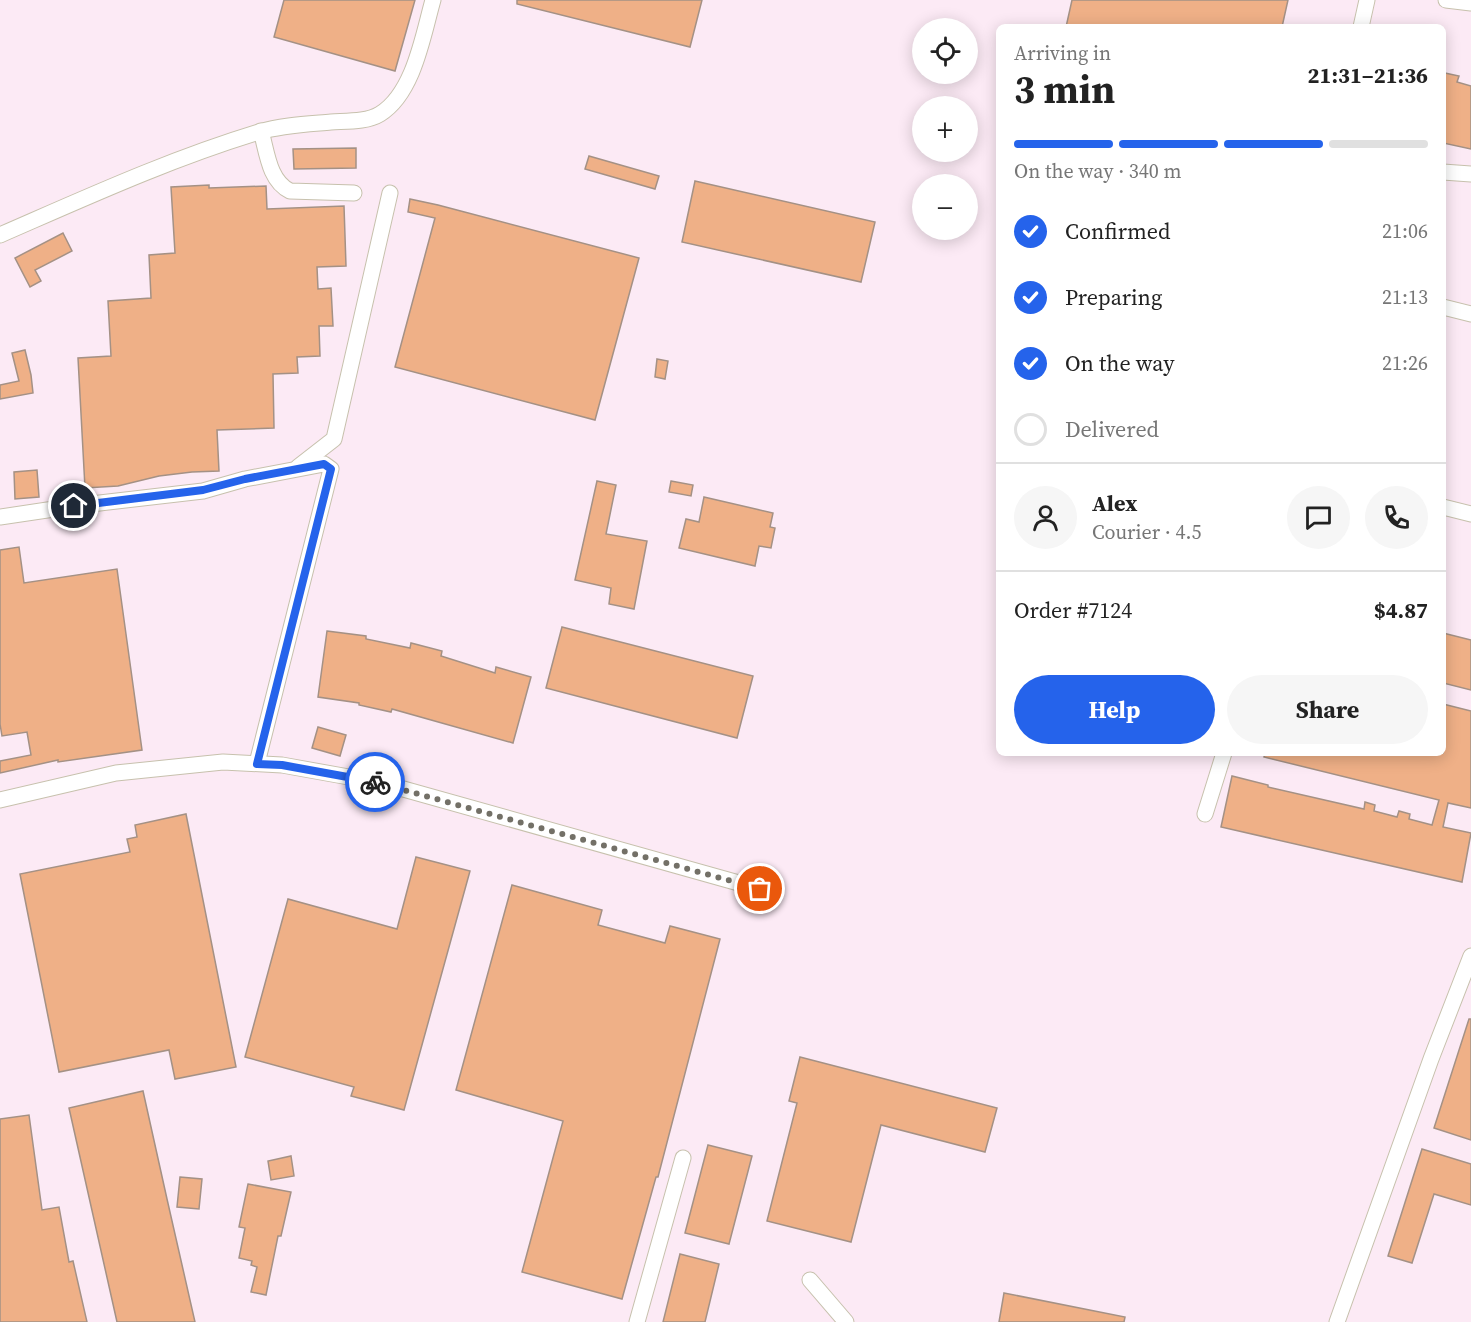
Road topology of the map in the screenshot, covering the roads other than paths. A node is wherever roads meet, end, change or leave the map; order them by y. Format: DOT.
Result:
graph roads {
  1 [pos="433,0"];
  2 [pos="1367,0"];
  3 [pos="1446,0"];
  4 [pos="1471,3"];
  5 [pos="1362,24"];
  6 [pos="261,131"];
  7 [pos="1446,172"];
  8 [pos="1471,174"];
  9 [pos="390,193"];
  10 [pos="354,194"];
  11 [pos="0,235"];
  12 [pos="1446,308"];
  13 [pos="1471,314"];
  14 [pos="296,468"];
  15 [pos="1446,508"];
  16 [pos="1471,514"];
  17 [pos="0,517"];
  18 [pos="1223,756"];
  19 [pos="257,764"];
  20 [pos="0,800"];
  21 [pos="1205,814"];
  22 [pos="760,889"];
  23 [pos="1471,956"];
  24 [pos="683,1158"];
  25 [pos="810,1280"];
  26 [pos="637,1322"];
  27 [pos="846,1322"];
  28 [pos="1337,1322"];
  1 -- 6 [label="street"];
  2 -- 5 [label="street"];
  3 -- 4 [label="street"];
  6 -- 10 [label="street"];
  6 -- 11 [label="street"];
  7 -- 8 [label="street"];
  9 -- 14 [label="street"];
  12 -- 13 [label="street"];
  14 -- 17 [label="street"];
  14 -- 19 [label="street"];
  15 -- 16 [label="street"];
  18 -- 21 [label="street"];
  19 -- 20 [label="street"];
  19 -- 22 [label="street"];
  23 -- 28 [label="street"];
  24 -- 26 [label="street"];
  25 -- 27 [label="street"];
}
